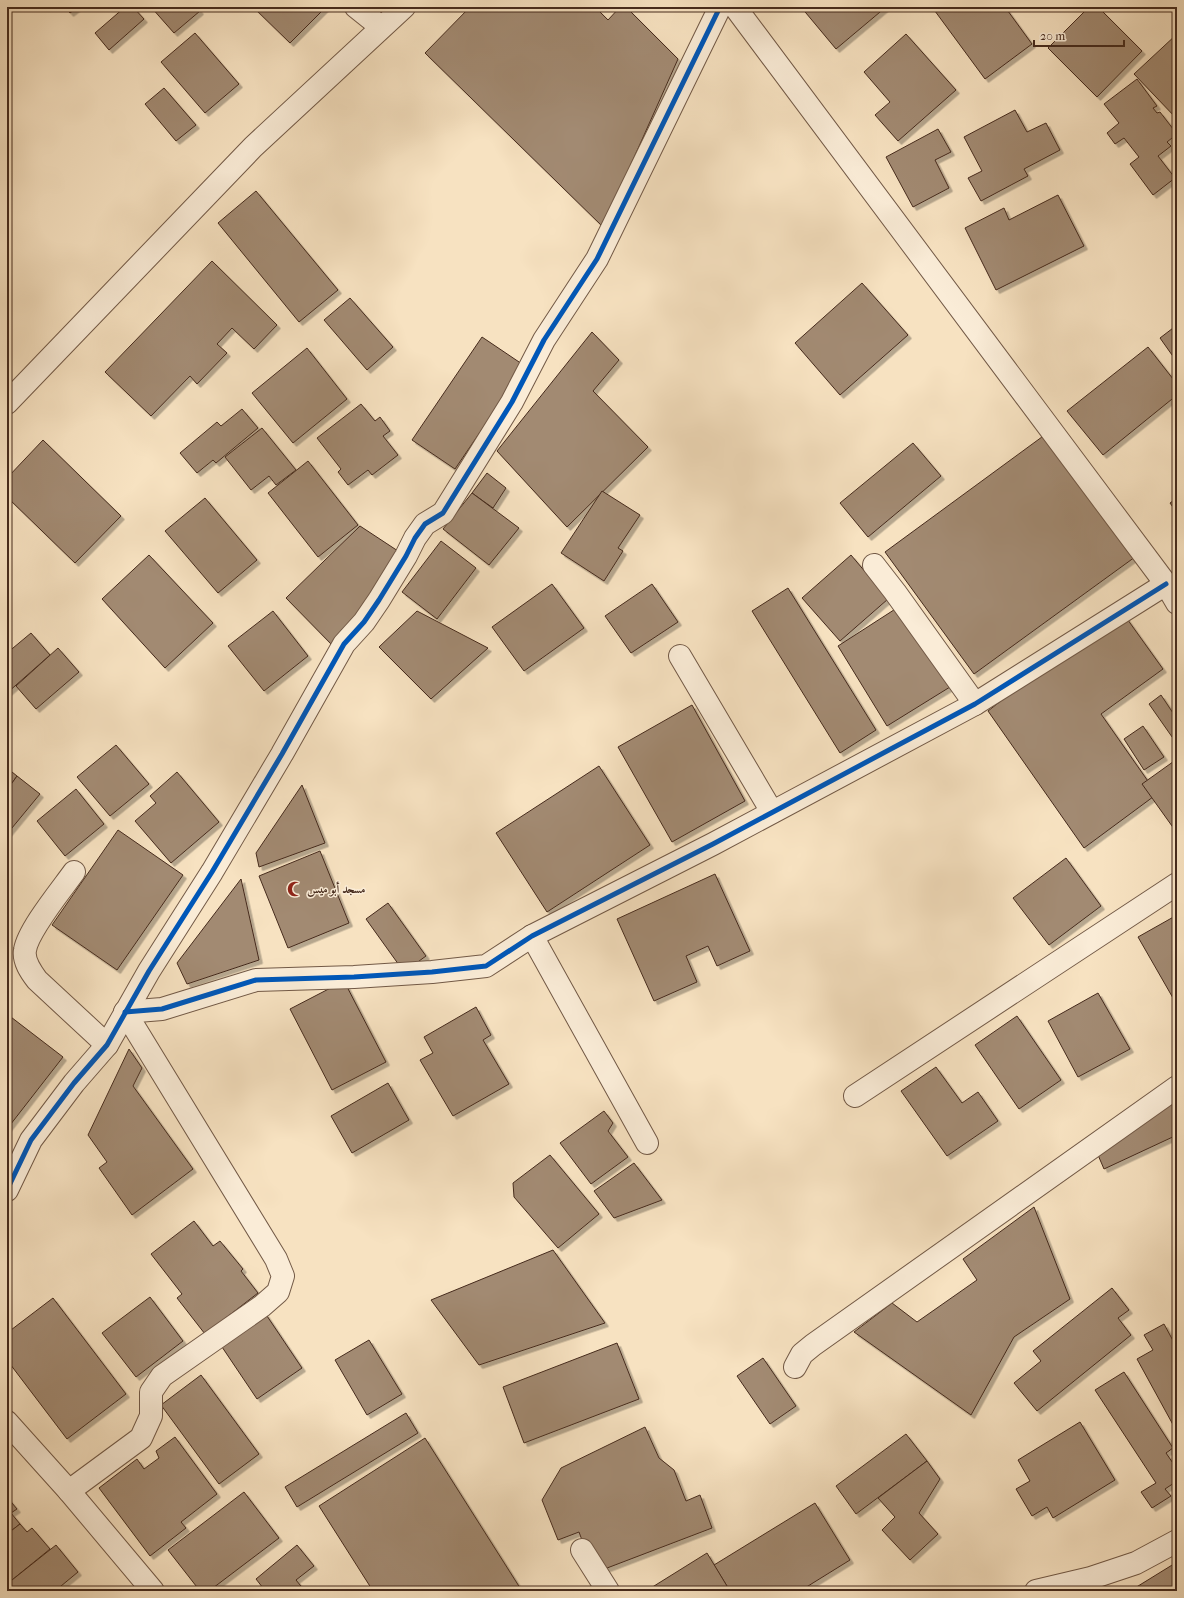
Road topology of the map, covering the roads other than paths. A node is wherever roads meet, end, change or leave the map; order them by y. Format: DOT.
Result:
graph roads {
  1 [pos="356,7"];
  2 [pos="404,7"];
  3 [pos="720,7"];
  4 [pos="735,7"];
  5 [pos="381,27"];
  6 [pos="7,403"];
  7 [pos="874,565"];
  8 [pos="1166,584"];
  9 [pos="1177,603"];
  10 [pos="680,656"];
  11 [pos="975,704"];
  12 [pos="772,812"];
  13 [pos="74,872"];
  14 [pos="1177,884"];
  15 [pos="532,936"];
  16 [pos="125,1012"];
  17 [pos="107,1045"];
  18 [pos="1177,1087"];
  19 [pos="855,1096"];
  20 [pos="647,1143"];
  21 [pos="13,1162"];
  22 [pos="7,1190"];
  23 [pos="795,1367"];
  24 [pos="7,1422"];
  25 [pos="69,1491"];
  26 [pos="1177,1542"];
  27 [pos="582,1550"];
  28 [pos="153,1591"];
  29 [pos="608,1591"];
  30 [pos="1036,1591"];
  1 -- 5 [label="street"];
  2 -- 5 [label="street"];
  3 -- 16 [label="street"];
  4 -- 8 [label="street"];
  5 -- 6 [label="street"];
  7 -- 11 [label="street"];
  8 -- 9 [label="street"];
  8 -- 11 [label="street"];
  10 -- 12 [label="street"];
  11 -- 12 [label="street"];
  12 -- 15 [label="street"];
  13 -- 17 [label="street"];
  14 -- 19 [label="street"];
  15 -- 16 [label="street"];
  15 -- 20 [label="street"];
  16 -- 17 [label="street"];
  16 -- 25 [label="street"];
  17 -- 21 [label="street"];
  18 -- 23 [label="street"];
  21 -- 22 [label="street"];
  24 -- 25 [label="street"];
  25 -- 28 [label="street"];
  26 -- 30 [label="street"];
  27 -- 29 [label="street"];
}
